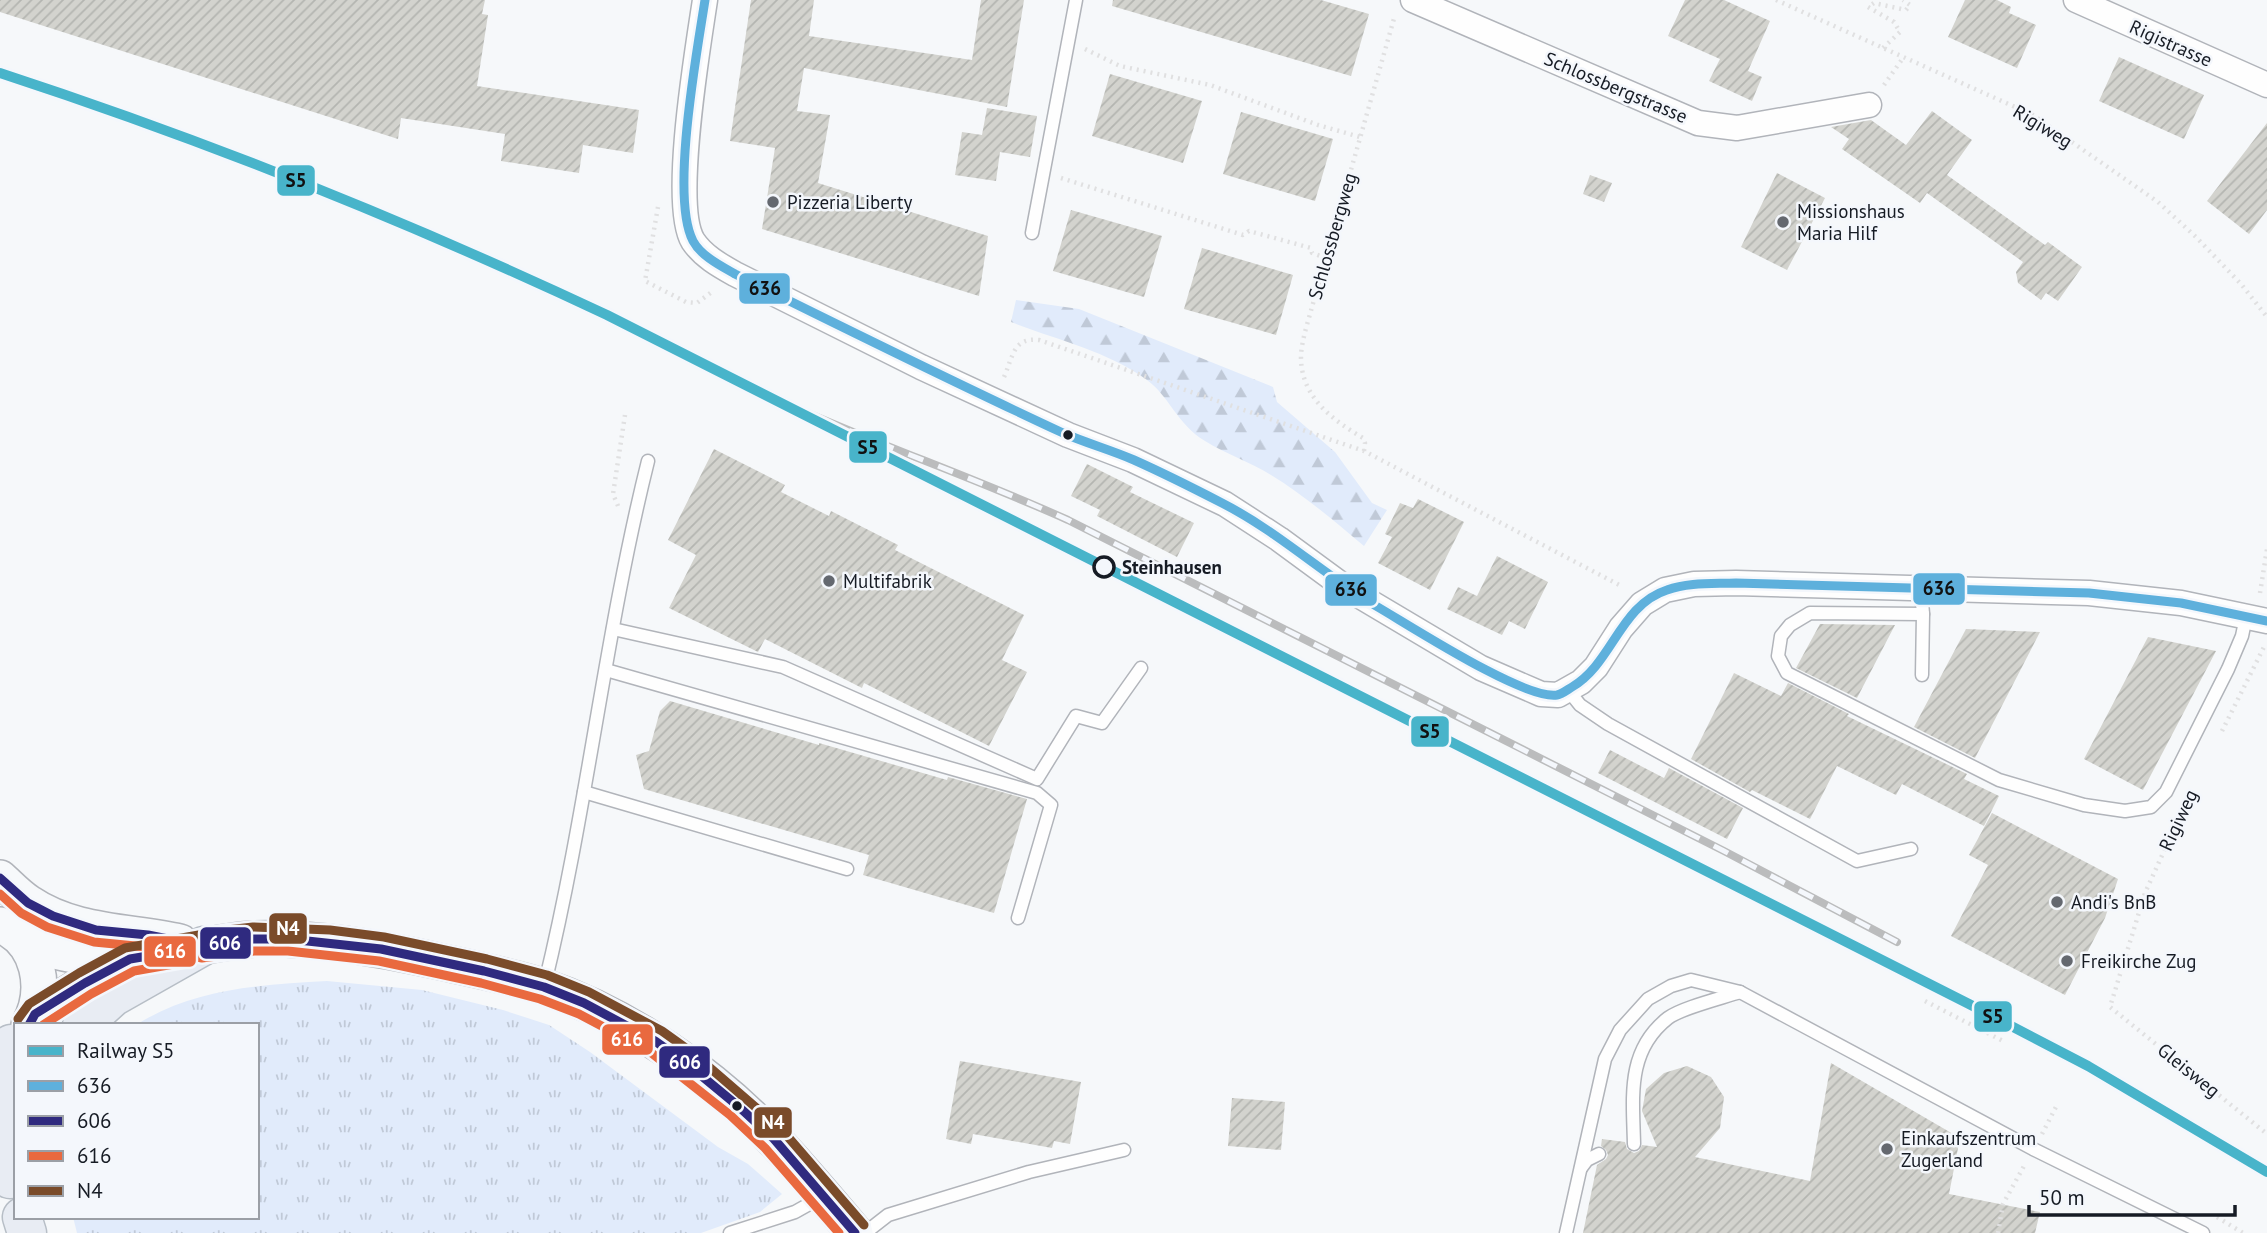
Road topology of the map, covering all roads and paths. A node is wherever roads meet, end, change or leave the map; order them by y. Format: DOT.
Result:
graph roads {
  1 [pos="705,0"];
  2 [pos="1076,0"];
  3 [pos="1776,0"];
  4 [pos="1903,0"];
  5 [pos="2076,0"];
  6 [pos="1404,6"];
  7 [pos="1068,42"];
  8 [pos="1883,48"];
  9 [pos="1904,58"];
  10 [pos="2267,85"];
  11 [pos="1869,106"];
  12 [pos="1360,137"];
  13 [pos="1043,173"];
  14 [pos="684,178"];
  15 [pos="1032,233"];
  16 [pos="1326,258"];
  17 [pos="686,302"];
  18 [pos="2267,317"];
  19 [pos="993,400"];
  20 [pos="625,415"];
  21 [pos="1364,451"];
  22 [pos="648,461"];
  23 [pos="629,537"];
  24 [pos="2267,549"];
  25 [pos="1921,588"];
  26 [pos="1642,604"];
  27 [pos="1923,614"];
  28 [pos="2256,619"];
  29 [pos="613,629"];
  30 [pos="2267,641"];
  31 [pos="1141,668"];
  32 [pos="606,670"];
  33 [pos="1922,675"];
  34 [pos="1568,690"];
  35 [pos="2217,741"];
  36 [pos="2193,789"];
  37 [pos="584,792"];
  38 [pos="1911,849"];
  39 [pos="847,869"];
  40 [pos="0,878"];
  41 [pos="1018,918"];
  42 [pos="8,929"];
  43 [pos="203,946"];
  44 [pos="130,959"];
  45 [pos="544,987"];
  46 [pos="1740,992"];
  47 [pos="1925,1001"];
  48 [pos="2110,1007"];
  49 [pos="24,1023"];
  50 [pos="32,1023"];
  51 [pos="84,1023"];
  52 [pos="2003,1041"];
  53 [pos="14,1047"];
  54 [pos="2058,1103"];
  55 [pos="2044,1132"];
  56 [pos="2267,1134"];
  57 [pos="1634,1144"];
  58 [pos="1124,1150"];
  59 [pos="1599,1154"];
  60 [pos="1579,1174"];
  61 [pos="9,1178"];
  62 [pos="823,1196"];
  63 [pos="2003,1204"];
  64 [pos="730,1233"];
  65 [pos="855,1233"];
  66 [pos="865,1233"];
  67 [pos="1566,1233"];
  68 [pos="1998,1233"];
  69 [pos="2203,1233"];
  1 -- 14 [label="street"];
  2 -- 7 [label="lane"];
  3 -- 8 [label="path, Rigiweg"];
  4 -- 8 [label="path"];
  5 -- 10 [label="street, Rigistrasse"];
  6 -- 11 [label="street, Schlossbergstrasse"];
  6 -- 12 [label="path, Schlossbergweg"];
  7 -- 12 [label="path"];
  7 -- 13 [label="lane"];
  8 -- 9 [label="path, Rigiweg"];
  9 -- 11 [label="path"];
  9 -- 18 [label="path, Rigiweg"];
  12 -- 16 [label="path, Schlossbergweg"];
  13 -- 15 [label="lane"];
  13 -- 16 [label="path"];
  14 -- 17 [label="path"];
  14 -- 19 [label="street"];
  16 -- 21 [label="path, Schlossbergweg"];
  19 -- 21 [label="path"];
  19 -- 34 [label="street"];
  20 -- 23 [label="path"];
  21 -- 26 [label="path"];
  22 -- 23 [label="lane"];
  23 -- 29 [label="lane"];
  24 -- 28 [label="path"];
  25 -- 26 [label="street"];
  25 -- 27 [label="lane"];
  25 -- 28 [label="street"];
  26 -- 34 [label="street"];
  27 -- 28 [label="lane"];
  27 -- 33 [label="lane"];
  29 -- 31 [label="lane"];
  29 -- 32 [label="lane"];
  30 -- 35 [label="path"];
  32 -- 37 [label="lane"];
  32 -- 41 [label="lane"];
  34 -- 38 [label="lane"];
  36 -- 48 [label="path, Rigiweg"];
  37 -- 39 [label="lane"];
  37 -- 45 [label="lane"];
  40 -- 43 [label="street"];
  42 -- 44 [label="street"];
  42 -- 49 [label="street"];
  43 -- 44 [label="street"];
  43 -- 45 [label="street"];
  43 -- 51 [label="highway"];
  44 -- 50 [label="street"];
  45 -- 62 [label="street"];
  46 -- 57 [label="lane"];
  46 -- 60 [label="lane"];
  46 -- 69 [label="lane"];
  47 -- 52 [label="path"];
  48 -- 56 [label="path, Gleisweg"];
  53 -- 61 [label="highway"];
  54 -- 55 [label="path"];
  58 -- 66 [label="lane"];
  59 -- 60 [label="lane"];
  60 -- 67 [label="lane"];
  62 -- 64 [label="lane"];
  62 -- 65 [label="street"];
  63 -- 68 [label="path"];
}
